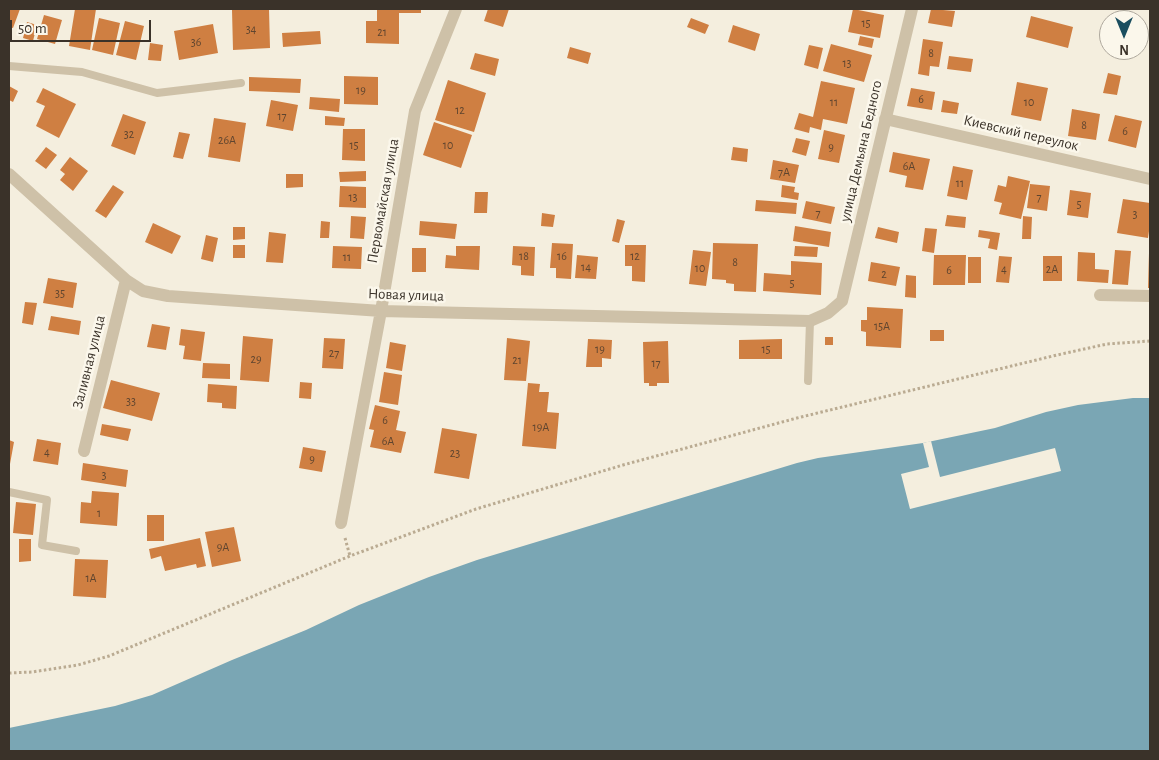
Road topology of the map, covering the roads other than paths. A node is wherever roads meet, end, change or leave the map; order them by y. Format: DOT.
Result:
graph roads {
  1 [pos="456,9"];
  2 [pos="912,9"];
  3 [pos="9,66"];
  4 [pos="241,83"];
  5 [pos="885,119"];
  6 [pos="9,174"];
  7 [pos="1150,179"];
  8 [pos="126,280"];
  9 [pos="1100,295"];
  10 [pos="1150,296"];
  11 [pos="842,301"];
  12 [pos="381,311"];
  13 [pos="810,321"];
  14 [pos="808,381"];
  15 [pos="84,451"];
  16 [pos="9,492"];
  17 [pos="341,523"];
  18 [pos="76,551"];
  1 -- 12 [label="street, Первомайская улица"];
  2 -- 5 [label="street, улица Демьяна Бедного"];
  3 -- 4 [label="lane"];
  5 -- 7 [label="street, Киевский переулок"];
  5 -- 11 [label="street, улица Демьяна Бедного"];
  6 -- 8 [label="street, Новая улица"];
  8 -- 12 [label="street, Новая улица"];
  8 -- 15 [label="street, Заливная улица"];
  9 -- 10 [label="street"];
  11 -- 13 [label="street, Новая улица"];
  12 -- 13 [label="street, Новая улица"];
  12 -- 17 [label="street, Первомайская улица"];
  13 -- 14 [label="lane"];
  16 -- 18 [label="lane"];
}
